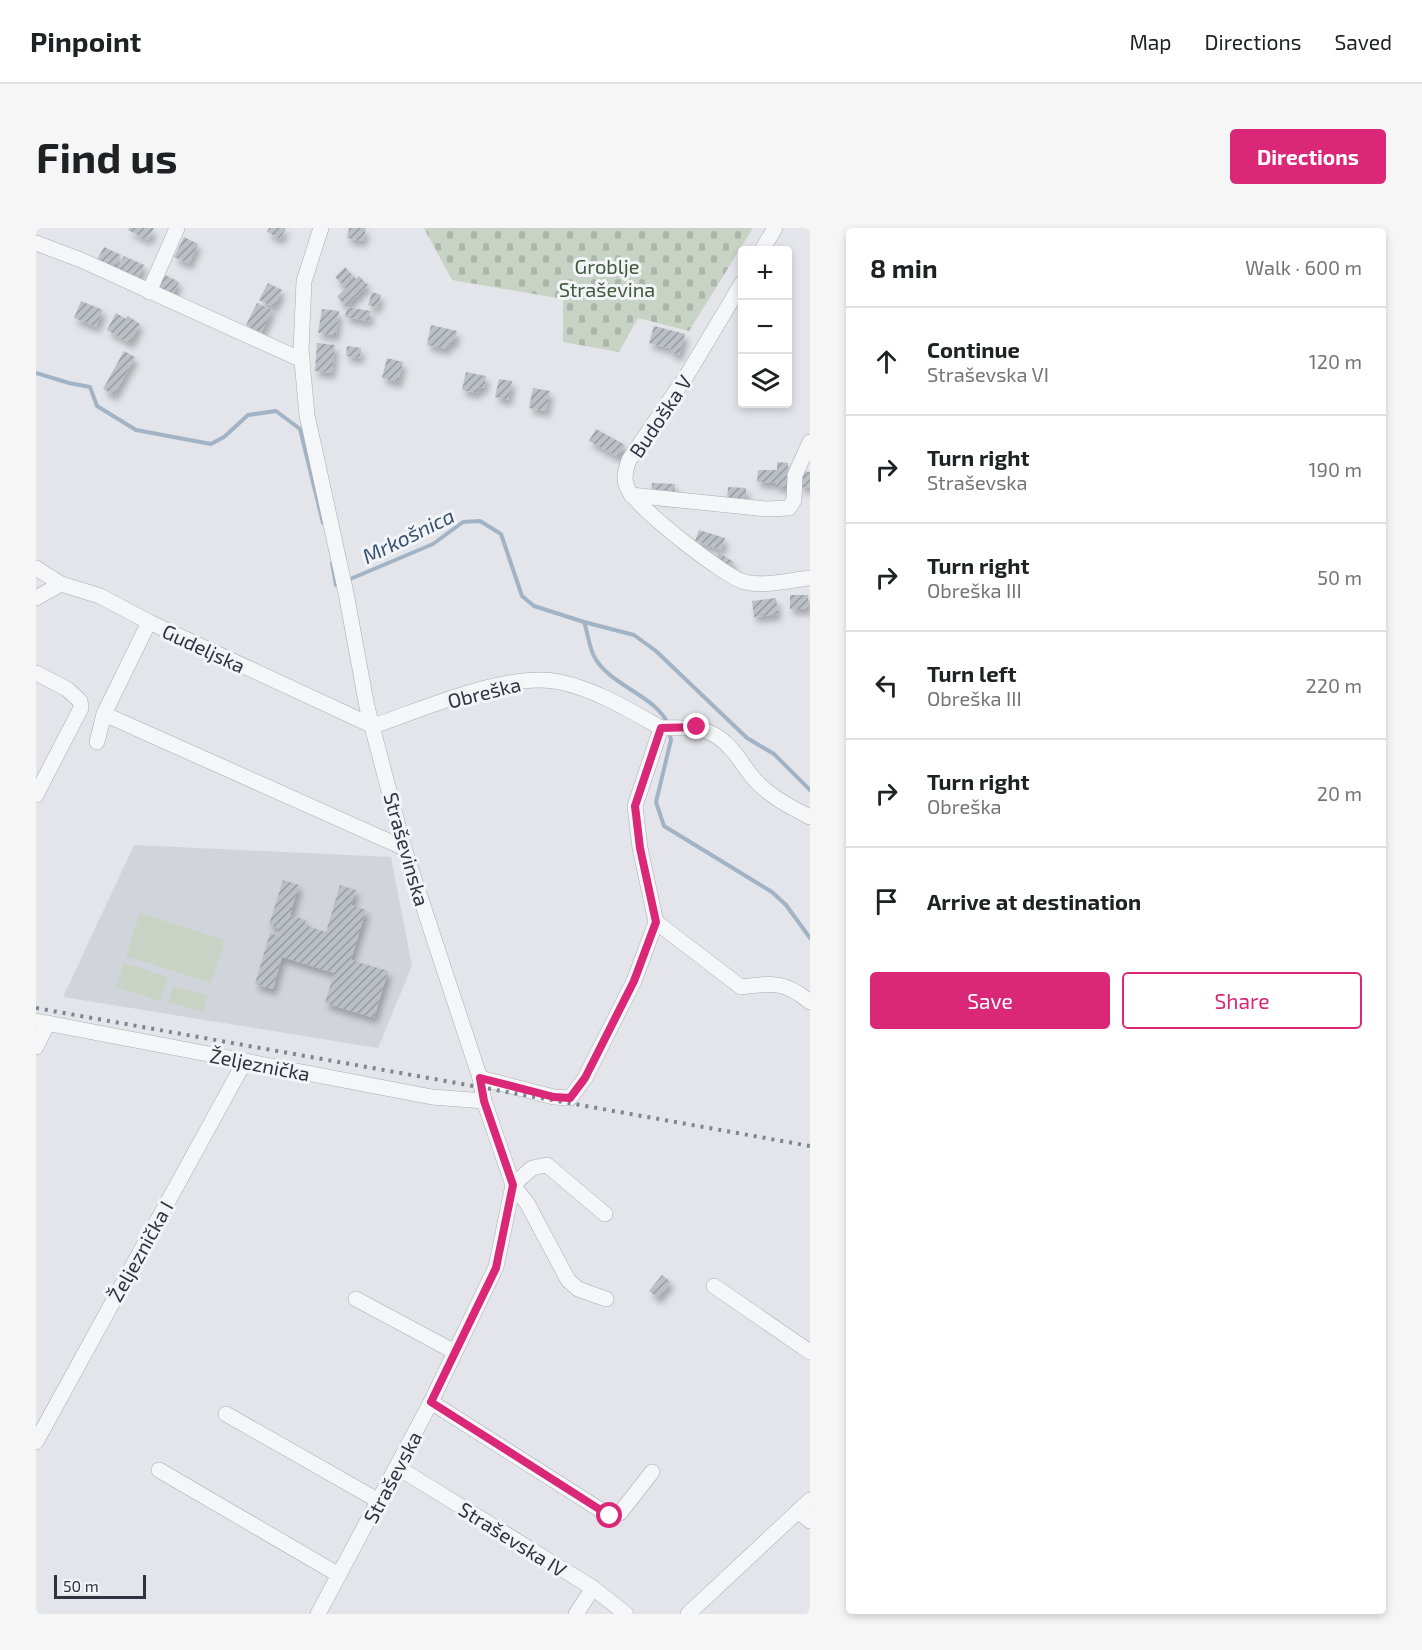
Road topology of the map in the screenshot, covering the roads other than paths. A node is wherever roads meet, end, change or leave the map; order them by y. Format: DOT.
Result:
graph roads {
  1 [pos="177,228"];
  2 [pos="321,228"];
  3 [pos="775,228"];
  4 [pos="36,243"];
  5 [pos="764,246"];
  6 [pos="738,290"];
  7 [pos="149,292"];
  8 [pos="302,360"];
  9 [pos="810,442"];
  10 [pos="631,495"];
  11 [pos="36,568"];
  12 [pos="810,578"];
  13 [pos="61,584"];
  14 [pos="36,598"];
  15 [pos="149,622"];
  16 [pos="36,673"];
  17 [pos="104,714"];
  18 [pos="373,726"];
  19 [pos="669,728"];
  20 [pos="97,742"];
  21 [pos="36,795"];
  22 [pos="810,817"];
  23 [pos="404,848"];
  24 [pos="656,922"];
  25 [pos="810,1002"];
  26 [pos="42,1022"];
  27 [pos="36,1047"];
  28 [pos="245,1061"];
  29 [pos="480,1078"];
  30 [pos="484,1101"];
  31 [pos="513,1185"];
  32 [pos="605,1214"];
  33 [pos="714,1286"];
  34 [pos="356,1299"];
  35 [pos="606,1299"];
  36 [pos="455,1352"];
  37 [pos="810,1352"];
  38 [pos="431,1402"];
  39 [pos="226,1414"];
  40 [pos="36,1442"];
  41 [pos="397,1467"];
  42 [pos="159,1470"];
  43 [pos="652,1472"];
  44 [pos="810,1500"];
  45 [pos="379,1501"];
  46 [pos="798,1511"];
  47 [pos="810,1521"];
  48 [pos="339,1575"];
  49 [pos="593,1588"];
  50 [pos="318,1614"];
  51 [pos="576,1614"];
  52 [pos="626,1614"];
  53 [pos="688,1614"];
  1 -- 7 [label="street"];
  2 -- 8 [label="street"];
  3 -- 5 [label="street"];
  4 -- 7 [label="street"];
  6 -- 10 [label="street, Budoška V"];
  7 -- 8 [label="street"];
  8 -- 18 [label="street, Straševinska"];
  9 -- 10 [label="street"];
  10 -- 12 [label="street"];
  11 -- 13 [label="street, Gudeljska"];
  13 -- 14 [label="street"];
  13 -- 15 [label="street, Gudeljska"];
  15 -- 17 [label="street"];
  15 -- 18 [label="street, Gudeljska"];
  16 -- 21 [label="street"];
  17 -- 20 [label="street"];
  17 -- 23 [label="street"];
  18 -- 19 [label="street, Obreška"];
  18 -- 23 [label="street, Straševinska"];
  19 -- 22 [label="street, Obreška"];
  19 -- 24 [label="street"];
  23 -- 29 [label="street, Straševinska"];
  24 -- 25 [label="street"];
  24 -- 29 [label="street"];
  26 -- 27 [label="street"];
  26 -- 28 [label="street, Željeznička"];
  28 -- 30 [label="street, Željeznička"];
  28 -- 40 [label="street, Željeznička I"];
  29 -- 30 [label="street, Straševinska"];
  30 -- 31 [label="street"];
  31 -- 32 [label="street"];
  31 -- 35 [label="street"];
  31 -- 36 [label="street, Straševska"];
  33 -- 37 [label="street"];
  34 -- 36 [label="street"];
  36 -- 38 [label="street, Straševska"];
  38 -- 41 [label="street, Straševska"];
  38 -- 43 [label="street"];
  39 -- 45 [label="street"];
  41 -- 45 [label="street, Straševska"];
  41 -- 49 [label="street, Straševska IV"];
  42 -- 48 [label="street"];
  44 -- 46 [label="street"];
  45 -- 48 [label="street, Straševska"];
  46 -- 47 [label="street"];
  46 -- 53 [label="street"];
  48 -- 50 [label="street, Straševska"];
  49 -- 51 [label="street"];
  49 -- 52 [label="street, Straševska IV"];
}
